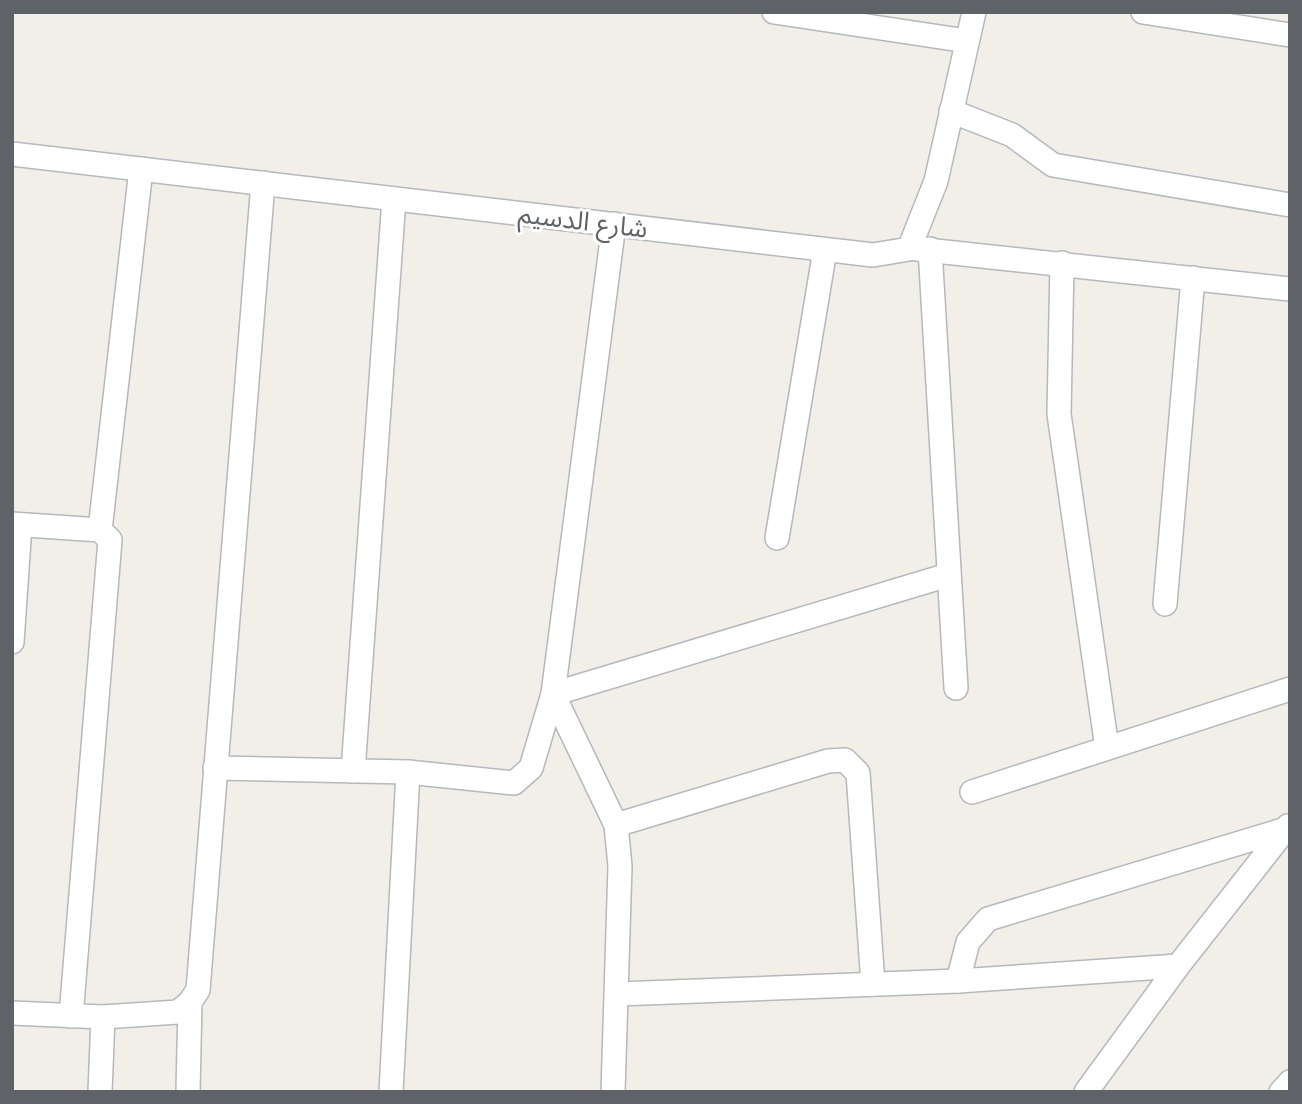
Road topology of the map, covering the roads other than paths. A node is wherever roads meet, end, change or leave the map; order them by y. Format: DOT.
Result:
graph roads {
  1 [pos="974,12"];
  2 [pos="1143,12"];
  3 [pos="789,13"];
  4 [pos="1290,35"];
  5 [pos="967,41"];
  6 [pos="951,111"];
  7 [pos="12,154"];
  8 [pos="141,169"];
  9 [pos="263,183"];
  10 [pos="394,199"];
  11 [pos="1290,205"];
  12 [pos="614,224"];
  13 [pos="920,249"];
  14 [pos="825,250"];
  15 [pos="1062,263"];
  16 [pos="1193,278"];
  17 [pos="1290,289"];
  18 [pos="16,524"];
  19 [pos="100,530"];
  20 [pos="777,538"];
  21 [pos="948,575"];
  22 [pos="1165,604"];
  23 [pos="12,642"];
  24 [pos="956,688"];
  25 [pos="1290,689"];
  26 [pos="553,694"];
  27 [pos="1107,748"];
  28 [pos="215,768"];
  29 [pos="353,771"];
  30 [pos="408,772"];
  31 [pos="971,793"];
  32 [pos="616,825"];
  33 [pos="1288,827"];
  34 [pos="1178,966"];
  35 [pos="958,981"];
  36 [pos="873,984"];
  37 [pos="618,994"];
  38 [pos="190,1002"];
  39 [pos="12,1013"];
  40 [pos="71,1016"];
  41 [pos="103,1017"];
  42 [pos="1290,1082"];
  43 [pos="100,1092"];
  44 [pos="188,1092"];
  45 [pos="391,1092"];
  46 [pos="613,1092"];
  47 [pos="1086,1092"];
  48 [pos="1281,1092"];
  1 -- 5 [label="street"];
  2 -- 4 [label="street"];
  3 -- 5 [label="street"];
  5 -- 6 [label="street"];
  6 -- 11 [label="street"];
  6 -- 13 [label="street"];
  7 -- 8 [label="street, شارع الدسيم"];
  8 -- 9 [label="street, شارع الدسيم"];
  8 -- 19 [label="street"];
  9 -- 10 [label="street, شارع الدسيم"];
  9 -- 28 [label="street"];
  10 -- 12 [label="street, شارع الدسيم"];
  10 -- 29 [label="street"];
  12 -- 14 [label="street, شارع الدسيم"];
  12 -- 26 [label="street"];
  13 -- 14 [label="street, شارع الدسيم"];
  13 -- 15 [label="street, شارع الدسيم"];
  13 -- 21 [label="street"];
  14 -- 20 [label="street"];
  15 -- 16 [label="street, شارع الدسيم"];
  15 -- 27 [label="street"];
  16 -- 17 [label="street, شارع الدسيم"];
  16 -- 22 [label="street"];
  18 -- 19 [label="street"];
  18 -- 23 [label="street"];
  19 -- 40 [label="street"];
  21 -- 24 [label="street"];
  21 -- 26 [label="street"];
  25 -- 27 [label="street"];
  26 -- 30 [label="street"];
  26 -- 32 [label="street"];
  27 -- 31 [label="street"];
  28 -- 29 [label="street"];
  28 -- 38 [label="street"];
  29 -- 30 [label="street"];
  30 -- 45 [label="street"];
  32 -- 36 [label="street"];
  32 -- 37 [label="street"];
  33 -- 34 [label="street"];
  33 -- 35 [label="street"];
  34 -- 35 [label="street"];
  34 -- 47 [label="street"];
  35 -- 36 [label="street"];
  36 -- 37 [label="street"];
  37 -- 46 [label="street"];
  38 -- 41 [label="street"];
  38 -- 44 [label="street"];
  39 -- 40 [label="street"];
  40 -- 41 [label="street"];
  41 -- 43 [label="street"];
  42 -- 48 [label="street"];
}
